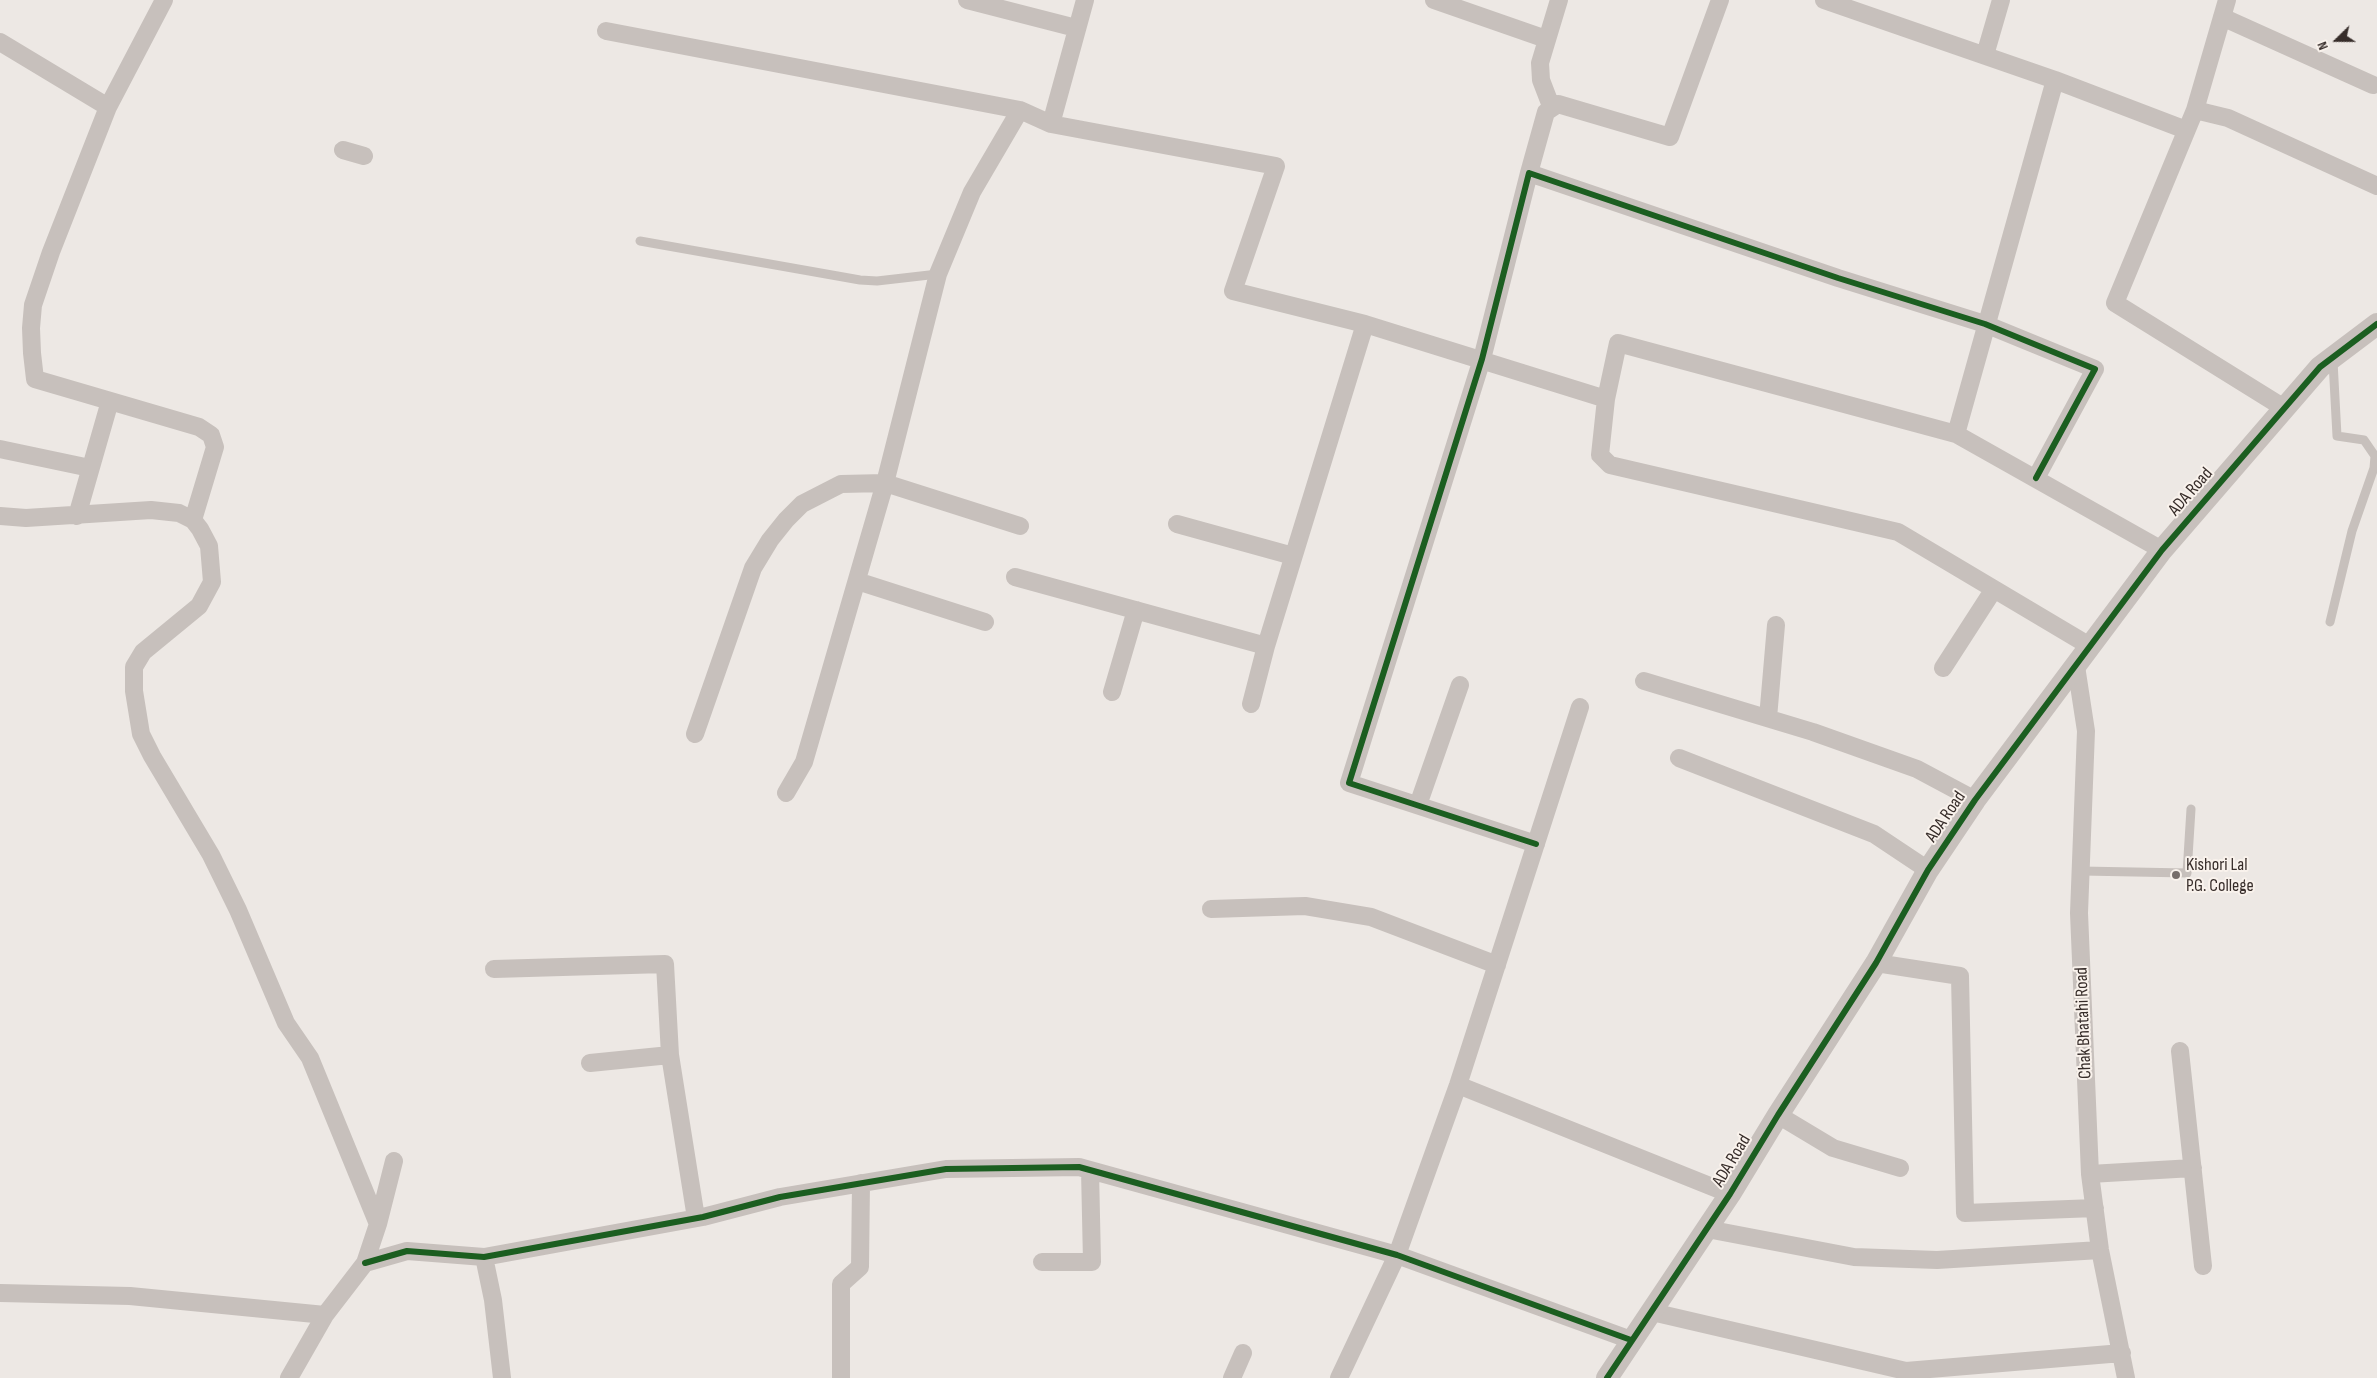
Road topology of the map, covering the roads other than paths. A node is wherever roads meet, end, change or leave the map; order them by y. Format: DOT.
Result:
graph roads {
  1 [pos="164,0"];
  2 [pos="967,0"];
  3 [pos="1085,0"];
  4 [pos="1434,0"];
  5 [pos="1559,0"];
  6 [pos="1720,0"];
  7 [pos="1824,0"];
  8 [pos="2001,0"];
  9 [pos="2225,8"];
  10 [pos="1076,28"];
  11 [pos="606,31"];
  12 [pos="1546,38"];
  13 [pos="0,42"];
  14 [pos="1984,55"];
  15 [pos="2055,80"];
  16 [pos="2373,84"];
  17 [pos="1551,106"];
  18 [pos="108,107"];
  19 [pos="1020,110"];
  20 [pos="2195,110"];
  21 [pos="1051,124"];
  22 [pos="2186,130"];
  23 [pos="343,150"];
  24 [pos="364,156"];
  25 [pos="1529,173"];
  26 [pos="2377,186"];
  27 [pos="640,241"];
  28 [pos="938,274"];
  29 [pos="1365,324"];
  30 [pos="1986,324"];
  31 [pos="2377,324"];
  32 [pos="2333,357"];
  33 [pos="1482,359"];
  34 [pos="1606,399"];
  35 [pos="110,401"];
  36 [pos="2284,408"];
  37 [pos="1956,434"];
  38 [pos="0,449"];
  39 [pos="90,468"];
  40 [pos="2036,478"];
  41 [pos="885,483"];
  42 [pos="0,516"];
  43 [pos="77,516"];
  44 [pos="193,520"];
  45 [pos="1177,524"];
  46 [pos="1020,526"];
  47 [pos="2162,550"];
  48 [pos="1293,556"];
  49 [pos="1015,577"];
  50 [pos="856,581"];
  51 [pos="1994,589"];
  52 [pos="1136,610"];
  53 [pos="985,622"];
  54 [pos="2330,622"];
  55 [pos="1776,625"];
  56 [pos="2088,645"];
  57 [pos="1266,646"];
  58 [pos="2076,666"];
  59 [pos="1944,668"];
  60 [pos="1644,681"];
  61 [pos="1460,685"];
  62 [pos="1112,692"];
  63 [pos="1252,704"];
  64 [pos="1580,707"];
  65 [pos="1768,718"];
  66 [pos="695,734"];
  67 [pos="1679,758"];
  68 [pos="786,793"];
  69 [pos="1975,800"];
  70 [pos="1418,805"];
  71 [pos="2191,810"];
  72 [pos="1536,844"];
  73 [pos="1928,870"];
  74 [pos="2082,871"];
  75 [pos="1211,909"];
  76 [pos="1876,962"];
  77 [pos="1497,965"];
  78 [pos="494,969"];
  79 [pos="2180,1051"];
  80 [pos="670,1055"];
  81 [pos="590,1063"];
  82 [pos="1458,1085"];
  83 [pos="1778,1114"];
  84 [pos="394,1161"];
  85 [pos="1900,1168"];
  86 [pos="2193,1168"];
  87 [pos="1090,1170"];
  88 [pos="2090,1174"];
  89 [pos="861,1183"];
  90 [pos="1730,1194"];
  91 [pos="2095,1208"];
  92 [pos="696,1218"];
  93 [pos="378,1224"];
  94 [pos="1707,1229"];
  95 [pos="2100,1250"];
  96 [pos="1397,1255"];
  97 [pos="484,1257"];
  98 [pos="1042,1262"];
  99 [pos="365,1263"];
  100 [pos="2203,1266"];
  101 [pos="0,1293"];
  102 [pos="1652,1312"];
  103 [pos="325,1315"];
  104 [pos="1631,1340"];
  105 [pos="1243,1353"];
  106 [pos="2122,1354"];
  107 [pos="289,1378"];
  108 [pos="502,1378"];
  109 [pos="841,1378"];
  110 [pos="1232,1378"];
  111 [pos="1339,1378"];
  112 [pos="1607,1378"];
  113 [pos="2126,1378"];
  1 -- 18 [label="street"];
  2 -- 10 [label="street"];
  3 -- 10 [label="street"];
  4 -- 12 [label="street"];
  5 -- 12 [label="street"];
  6 -- 17 [label="street"];
  7 -- 14 [label="street"];
  8 -- 14 [label="street"];
  9 -- 16 [label="street"];
  9 -- 20 [label="street"];
  10 -- 21 [label="street"];
  11 -- 19 [label="street"];
  12 -- 17 [label="street"];
  13 -- 18 [label="street"];
  14 -- 15 [label="street"];
  15 -- 22 [label="street"];
  15 -- 30 [label="street"];
  17 -- 25 [label="street"];
  18 -- 35 [label="street"];
  19 -- 21 [label="street"];
  19 -- 28 [label="street"];
  20 -- 22 [label="street"];
  20 -- 26 [label="street"];
  21 -- 29 [label="street"];
  22 -- 36 [label="street"];
  23 -- 24 [label="street"];
  25 -- 30 [label="street"];
  25 -- 33 [label="street"];
  27 -- 28 [label="lane"];
  28 -- 41 [label="street"];
  29 -- 33 [label="street"];
  29 -- 48 [label="street"];
  30 -- 37 [label="street"];
  30 -- 40 [label="street"];
  31 -- 32 [label="street, ADA Road"];
  32 -- 36 [label="street, ADA Road"];
  32 -- 54 [label="lane"];
  33 -- 34 [label="street"];
  33 -- 70 [label="street"];
  34 -- 37 [label="street"];
  34 -- 51 [label="street"];
  35 -- 39 [label="street"];
  35 -- 44 [label="street"];
  36 -- 47 [label="street, ADA Road"];
  37 -- 40 [label="street"];
  38 -- 39 [label="street"];
  39 -- 43 [label="street"];
  40 -- 47 [label="street"];
  41 -- 46 [label="street"];
  41 -- 50 [label="street"];
  41 -- 66 [label="street"];
  42 -- 43 [label="street"];
  43 -- 44 [label="street"];
  44 -- 93 [label="street"];
  45 -- 48 [label="street"];
  47 -- 56 [label="street, ADA Road"];
  48 -- 57 [label="street"];
  49 -- 52 [label="street"];
  50 -- 53 [label="street"];
  50 -- 68 [label="street"];
  51 -- 56 [label="street"];
  51 -- 59 [label="street"];
  52 -- 57 [label="street"];
  52 -- 62 [label="street"];
  55 -- 65 [label="street"];
  56 -- 58 [label="street, ADA Road"];
  57 -- 63 [label="street"];
  58 -- 69 [label="street, ADA Road"];
  58 -- 74 [label="street, Chak Bhatahi Road"];
  60 -- 65 [label="street"];
  61 -- 70 [label="street"];
  64 -- 72 [label="street"];
  65 -- 69 [label="street"];
  67 -- 73 [label="street"];
  69 -- 73 [label="street, ADA Road"];
  70 -- 72 [label="street"];
  71 -- 74 [label="lane"];
  72 -- 77 [label="street"];
  73 -- 76 [label="street, ADA Road"];
  74 -- 88 [label="street, Chak Bhatahi Road"];
  75 -- 77 [label="street"];
  76 -- 83 [label="street, ADA Road"];
  76 -- 91 [label="street"];
  77 -- 82 [label="street"];
  78 -- 80 [label="street"];
  79 -- 86 [label="street"];
  80 -- 81 [label="street"];
  80 -- 92 [label="street"];
  82 -- 90 [label="street"];
  82 -- 96 [label="street"];
  83 -- 85 [label="street"];
  83 -- 90 [label="street, ADA Road"];
  84 -- 93 [label="street"];
  86 -- 88 [label="street"];
  86 -- 100 [label="street"];
  87 -- 89 [label="street"];
  87 -- 96 [label="street"];
  87 -- 98 [label="street"];
  88 -- 91 [label="street, Chak Bhatahi Road"];
  89 -- 92 [label="street"];
  89 -- 109 [label="street"];
  90 -- 94 [label="street, ADA Road"];
  91 -- 95 [label="street, Chak Bhatahi Road"];
  92 -- 97 [label="street"];
  93 -- 99 [label="street"];
  94 -- 95 [label="street"];
  94 -- 102 [label="street, ADA Road"];
  95 -- 106 [label="street, Chak Bhatahi Road"];
  96 -- 104 [label="street"];
  96 -- 111 [label="street"];
  97 -- 99 [label="street"];
  97 -- 108 [label="street"];
  99 -- 103 [label="street"];
  101 -- 103 [label="street"];
  102 -- 104 [label="street, ADA Road"];
  102 -- 106 [label="street"];
  103 -- 107 [label="street"];
  104 -- 112 [label="street, ADA Road"];
  105 -- 110 [label="street"];
  106 -- 113 [label="street, Chak Bhatahi Road"];
}
